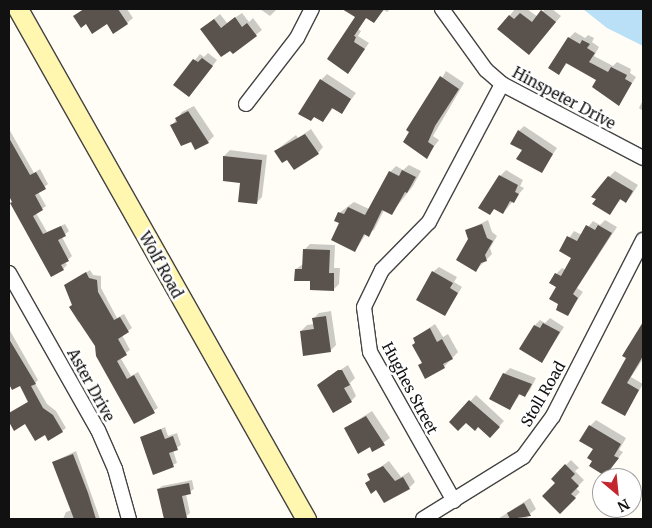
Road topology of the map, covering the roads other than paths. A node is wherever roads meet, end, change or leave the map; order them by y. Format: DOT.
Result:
graph roads {
  1 [pos="13,9"];
  2 [pos="18,9"];
  3 [pos="312,9"];
  4 [pos="442,9"];
  5 [pos="9,12"];
  6 [pos="502,84"];
  7 [pos="246,104"];
  8 [pos="643,158"];
  9 [pos="643,240"];
  10 [pos="9,273"];
  11 [pos="454,501"];
  12 [pos="129,519"];
  13 [pos="306,519"];
  14 [pos="423,519"];
  1 -- 5 [label="street"];
  2 -- 13 [label="main road, Wolf Road"];
  3 -- 7 [label="street"];
  4 -- 6 [label="street, Hinspeter Drive"];
  6 -- 8 [label="street, Hinspeter Drive"];
  6 -- 11 [label="street, Hughes Street"];
  9 -- 11 [label="street, Stoll Road"];
  10 -- 12 [label="street, Aster Drive"];
  11 -- 14 [label="street, Stoll Road"];
}
